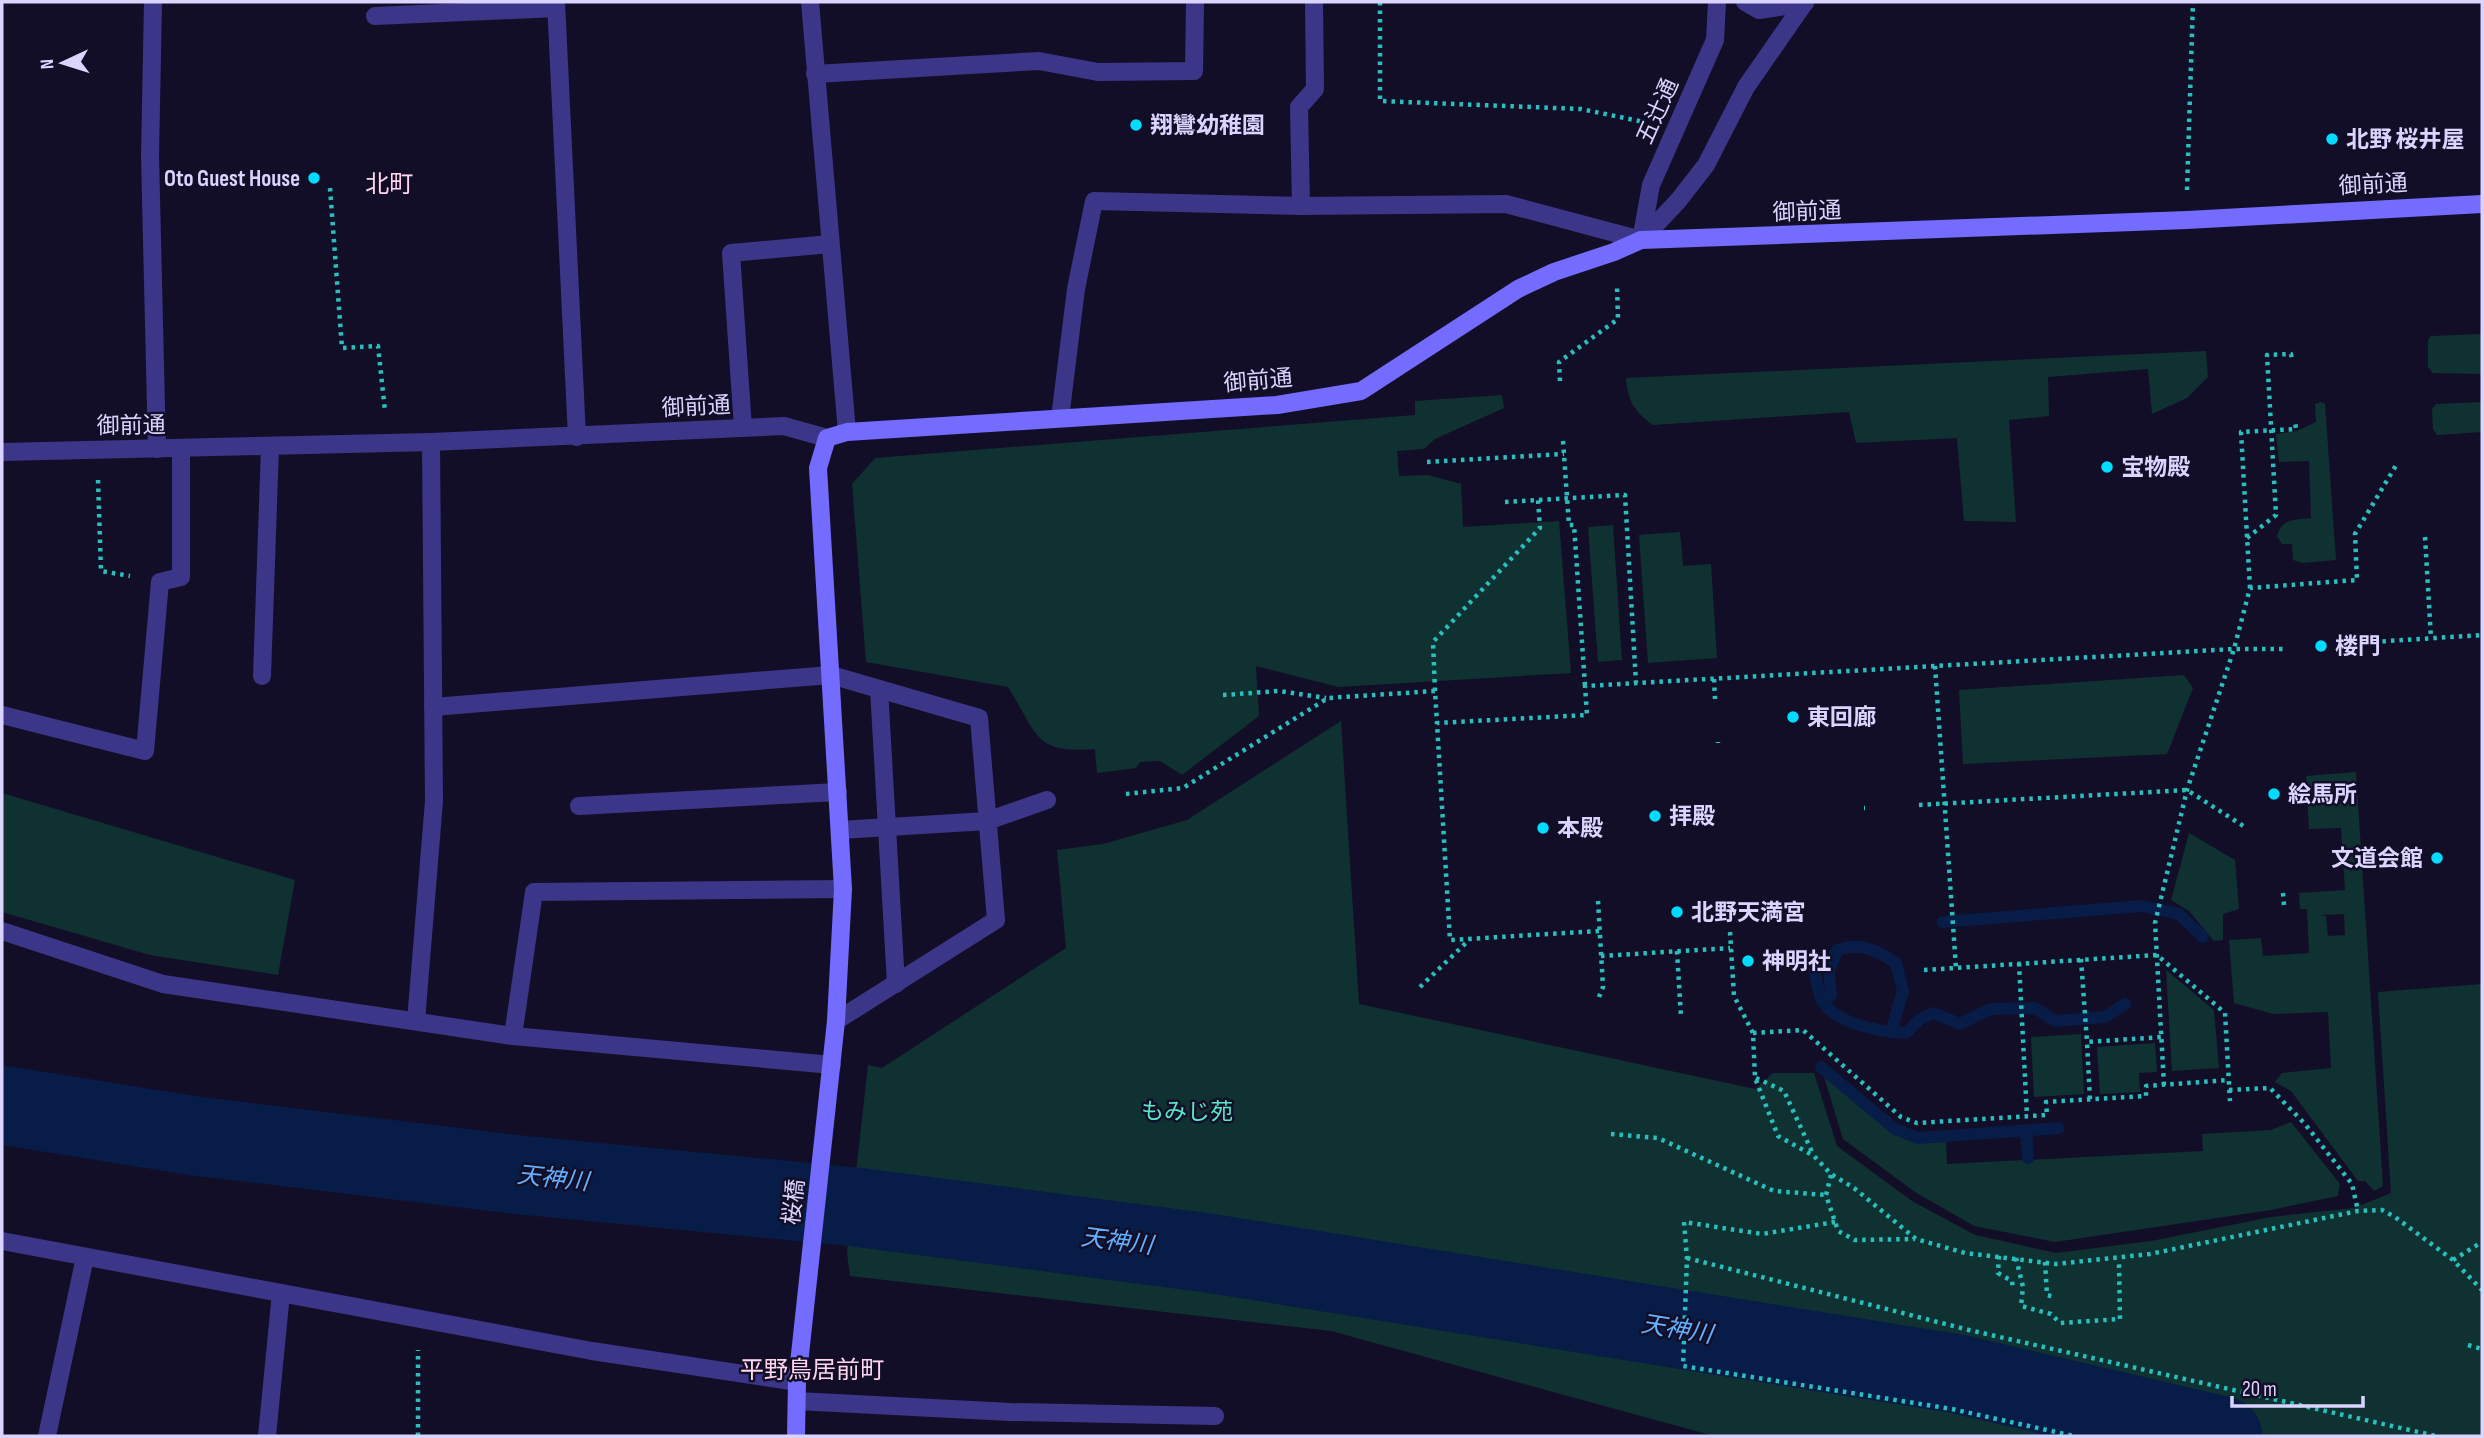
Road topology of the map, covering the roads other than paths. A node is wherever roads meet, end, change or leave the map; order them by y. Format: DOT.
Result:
graph roads {
  1 [pos="153,2"];
  2 [pos="810,2"];
  3 [pos="1195,2"];
  4 [pos="1314,2"];
  5 [pos="1717,2"];
  6 [pos="1745,2"];
  7 [pos="1805,3"];
  8 [pos="556,5"];
  9 [pos="375,16"];
  10 [pos="815,74"];
  11 [pos="2482,204"];
  12 [pos="1301,205"];
  13 [pos="1641,240"];
  14 [pos="830,244"];
  15 [pos="1060,418"];
  16 [pos="743,428"];
  17 [pos="847,432"];
  18 [pos="576,437"];
  19 [pos="827,438"];
  20 [pos="431,442"];
  21 [pos="270,447"];
  22 [pos="157,449"];
  23 [pos="181,449"];
  24 [pos="2,452"];
  25 [pos="831,675"];
  26 [pos="262,676"];
  27 [pos="879,690"];
  28 [pos="433,707"];
  29 [pos="2,716"];
  30 [pos="838,792"];
  31 [pos="1047,800"];
  32 [pos="579,806"];
  33 [pos="987,821"];
  34 [pos="889,827"];
  35 [pos="840,830"];
  36 [pos="843,889"];
  37 [pos="2,931"];
  38 [pos="896,984"];
  39 [pos="416,1021"];
  40 [pos="836,1021"];
  41 [pos="513,1036"];
  42 [pos="832,1065"];
  43 [pos="2,1241"];
  44 [pos="85,1257"];
  45 [pos="281,1293"];
  46 [pos="797,1382"];
  47 [pos="797,1401"];
  48 [pos="1215,1416"];
  49 [pos="47,1436"];
  50 [pos="267,1436"];
  51 [pos="796,1436"];
  1 -- 22 [label="street"];
  2 -- 10 [label="street"];
  3 -- 10 [label="street"];
  4 -- 12 [label="street"];
  5 -- 13 [label="street, 五辻通"];
  6 -- 7 [label="street"];
  7 -- 13 [label="street"];
  8 -- 9 [label="street"];
  8 -- 18 [label="street"];
  10 -- 14 [label="street"];
  11 -- 13 [label="street, 御前通"];
  12 -- 13 [label="street"];
  12 -- 15 [label="street"];
  13 -- 15 [label="street, 御前通"];
  14 -- 16 [label="street"];
  14 -- 17 [label="street"];
  15 -- 17 [label="street, 御前通"];
  16 -- 18 [label="street, 御前通"];
  16 -- 19 [label="street, 御前通"];
  17 -- 19 [label="street, 御前通"];
  18 -- 20 [label="street, 御前通"];
  19 -- 25 [label="street, 桜橋"];
  20 -- 21 [label="street, 御前通"];
  20 -- 28 [label="street"];
  21 -- 23 [label="street, 御前通"];
  21 -- 26 [label="street"];
  22 -- 23 [label="street, 御前通"];
  22 -- 24 [label="street, 御前通"];
  23 -- 29 [label="street"];
  25 -- 27 [label="street"];
  25 -- 28 [label="street"];
  25 -- 30 [label="street, 桜橋"];
  27 -- 33 [label="street"];
  27 -- 34 [label="street"];
  28 -- 39 [label="street"];
  30 -- 32 [label="street"];
  30 -- 35 [label="street, 桜橋"];
  31 -- 33 [label="street"];
  33 -- 34 [label="street"];
  33 -- 38 [label="street"];
  34 -- 35 [label="street"];
  34 -- 38 [label="street"];
  35 -- 36 [label="street, 桜橋"];
  36 -- 40 [label="street, 桜橋"];
  36 -- 41 [label="street"];
  37 -- 39 [label="street"];
  38 -- 40 [label="street"];
  39 -- 41 [label="street"];
  40 -- 42 [label="street, 桜橋"];
  41 -- 42 [label="street"];
  42 -- 46 [label="street, 桜橋"];
  43 -- 44 [label="street"];
  44 -- 45 [label="street"];
  44 -- 49 [label="street"];
  45 -- 46 [label="street"];
  45 -- 50 [label="street"];
  46 -- 47 [label="street, 桜橋"];
  47 -- 48 [label="street"];
  47 -- 51 [label="street, 桜橋"];
}
